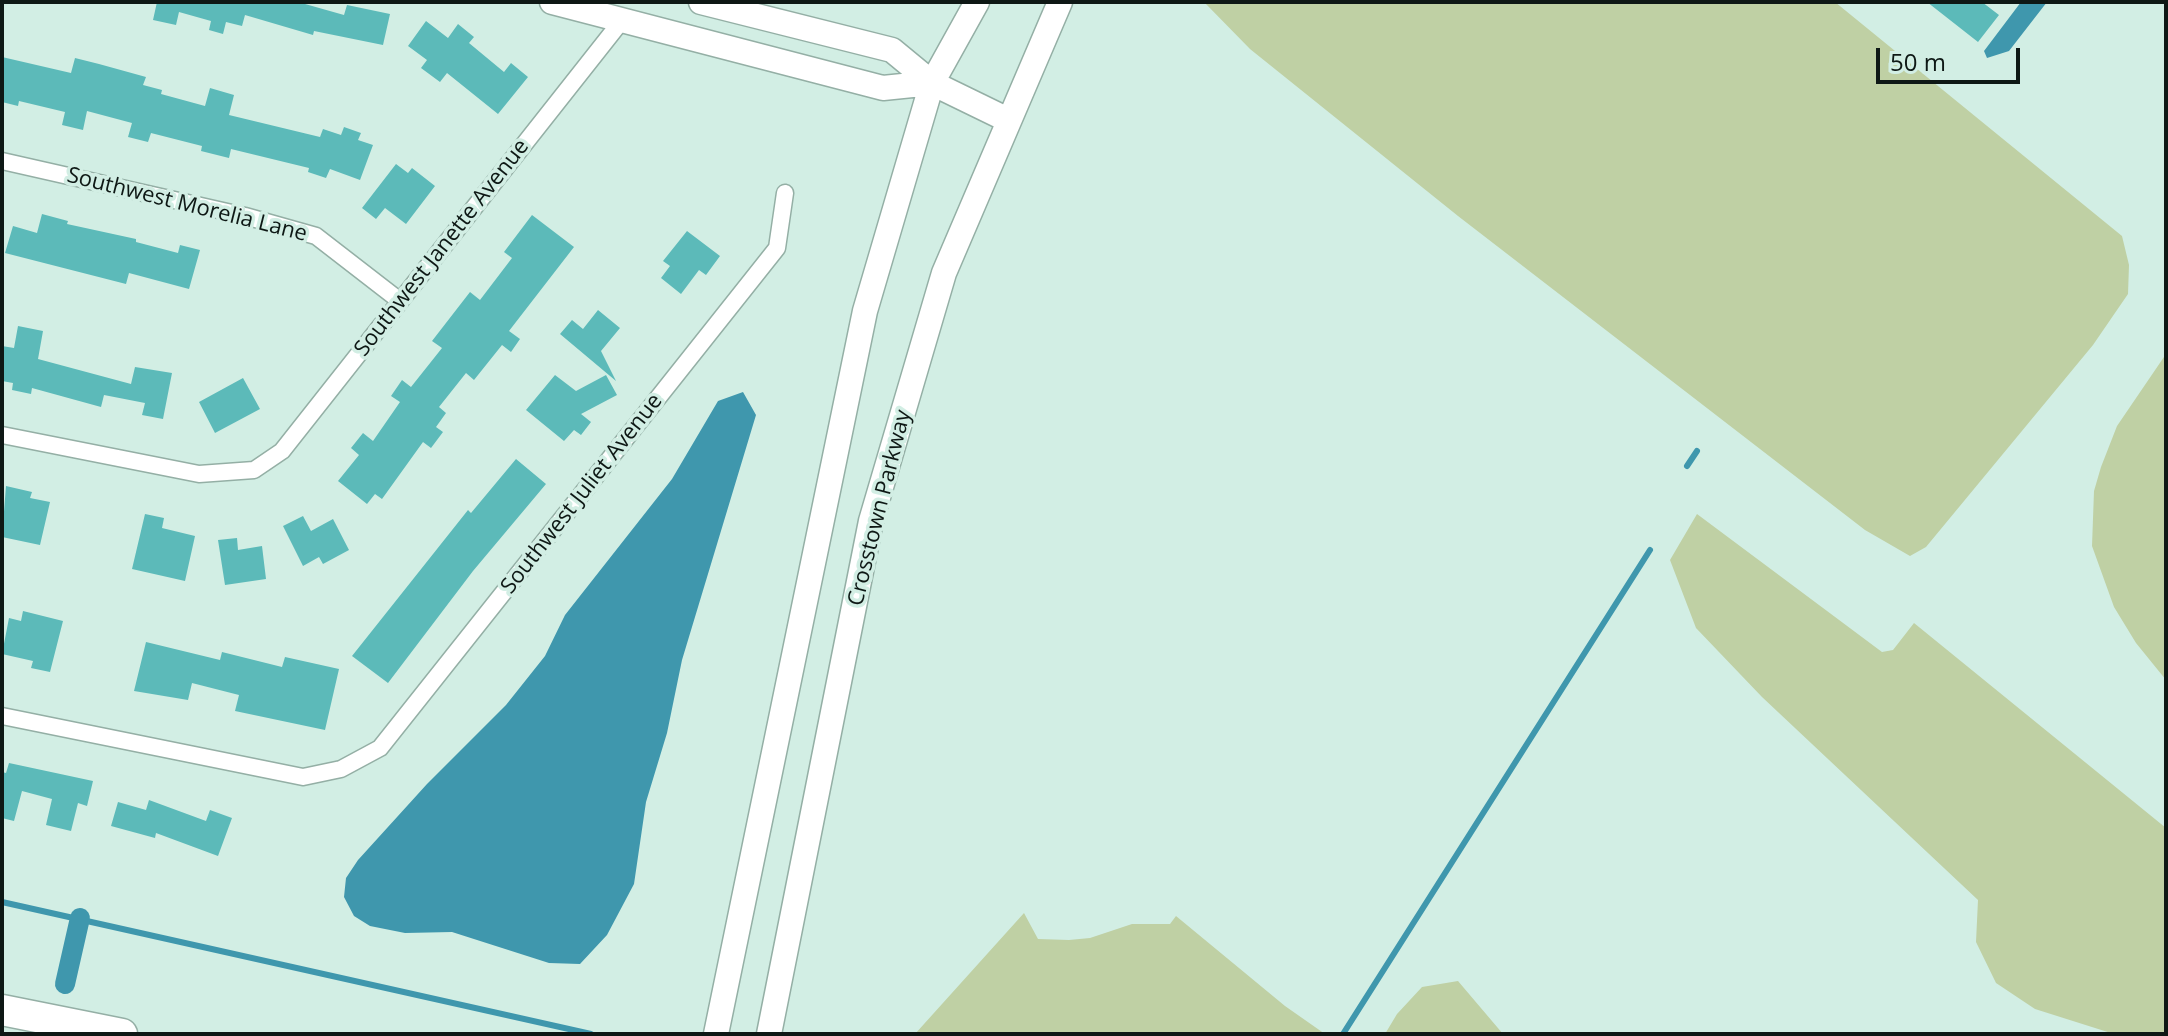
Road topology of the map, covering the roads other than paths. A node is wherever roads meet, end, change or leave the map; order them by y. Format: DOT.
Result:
graph roads {
  1 [pos="552,2"];
  2 [pos="701,2"];
  3 [pos="977,2"];
  4 [pos="1060,2"];
  5 [pos="623,19"];
  6 [pos="932,83"];
  7 [pos="1008,120"];
  8 [pos="2,161"];
  9 [pos="785,193"];
  10 [pos="400,301"];
  11 [pos="2,435"];
  12 [pos="2,716"];
  13 [pos="2,1010"];
  14 [pos="717,1028"];
  15 [pos="122,1034"];
  16 [pos="769,1034"];
  1 -- 5 [label="main road"];
  2 -- 6 [label="main road"];
  3 -- 6 [label="main road"];
  4 -- 7 [label="main road, Crosstown Parkway"];
  5 -- 6 [label="main road"];
  5 -- 10 [label="street, Southwest Janette Avenue"];
  6 -- 7 [label="main road"];
  6 -- 14 [label="main road"];
  7 -- 16 [label="main road, Crosstown Parkway"];
  8 -- 10 [label="street, Southwest Morelia Lane"];
  9 -- 12 [label="street, Southwest Juliet Avenue"];
  10 -- 11 [label="street, Southwest Janette Avenue"];
  13 -- 15 [label="highway"];
}
